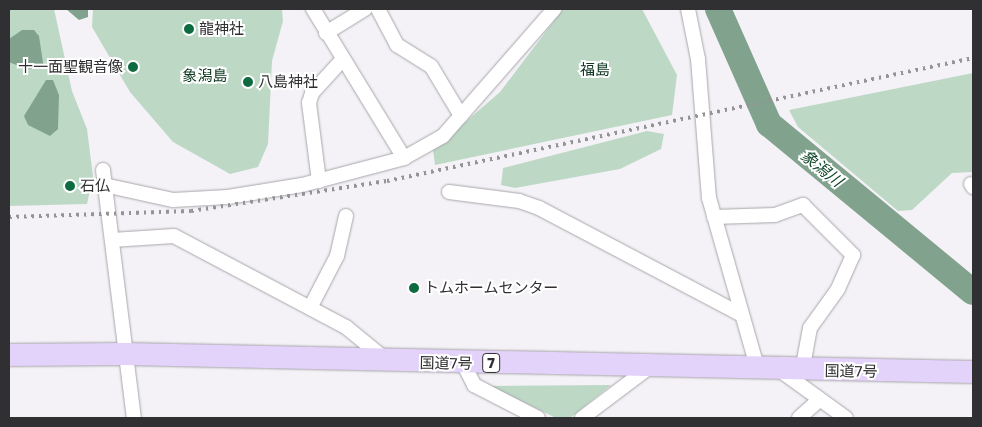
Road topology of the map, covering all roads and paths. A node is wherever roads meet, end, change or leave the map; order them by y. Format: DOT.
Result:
graph roads {
  1 [pos="313,9"];
  2 [pos="365,9"];
  3 [pos="378,9"];
  4 [pos="554,9"];
  5 [pos="688,9"];
  6 [pos="326,33"];
  7 [pos="342,60"];
  8 [pos="461,116"];
  9 [pos="404,158"];
  10 [pos="103,170"];
  11 [pos="319,181"];
  12 [pos="104,185"];
  13 [pos="449,192"];
  14 [pos="346,216"];
  15 [pos="714,217"];
  16 [pos="112,240"];
  17 [pos="310,308"];
  18 [pos="740,314"];
  19 [pos="126,354"];
  20 [pos="9,355"];
  21 [pos="388,361"];
  22 [pos="463,363"];
  23 [pos="653,364"];
  24 [pos="757,367"];
  25 [pos="792,371"];
  26 [pos="973,372"];
  27 [pos="818,401"];
  28 [pos="134,418"];
  29 [pos="538,418"];
  30 [pos="582,418"];
  31 [pos="799,418"];
  32 [pos="846,418"];
  1 -- 6 [label="street"];
  2 -- 6 [label="street"];
  3 -- 8 [label="street"];
  4 -- 8 [label="street"];
  5 -- 15 [label="street"];
  6 -- 7 [label="street"];
  7 -- 9 [label="street"];
  7 -- 11 [label="street"];
  8 -- 9 [label="street"];
  9 -- 11 [label="street"];
  10 -- 12 [label="street"];
  11 -- 12 [label="street"];
  12 -- 16 [label="street"];
  13 -- 18 [label="street"];
  14 -- 17 [label="street"];
  15 -- 18 [label="street"];
  15 -- 25 [label="street"];
  16 -- 17 [label="street"];
  16 -- 19 [label="street"];
  17 -- 21 [label="street"];
  18 -- 24 [label="street"];
  19 -- 20 [label="highway, 国道7号 / 7"];
  19 -- 21 [label="highway, 国道7号 / 7"];
  19 -- 28 [label="street"];
  21 -- 22 [label="highway, 国道7号 / 7"];
  22 -- 23 [label="highway, 国道7号 / 7"];
  22 -- 29 [label="street"];
  23 -- 24 [label="highway, 国道7号 / 7"];
  23 -- 30 [label="street"];
  24 -- 25 [label="highway, 国道7号 / 7"];
  25 -- 26 [label="highway, 国道7号 / 7"];
  25 -- 27 [label="street"];
  27 -- 31 [label="street"];
  27 -- 32 [label="street"];
}
